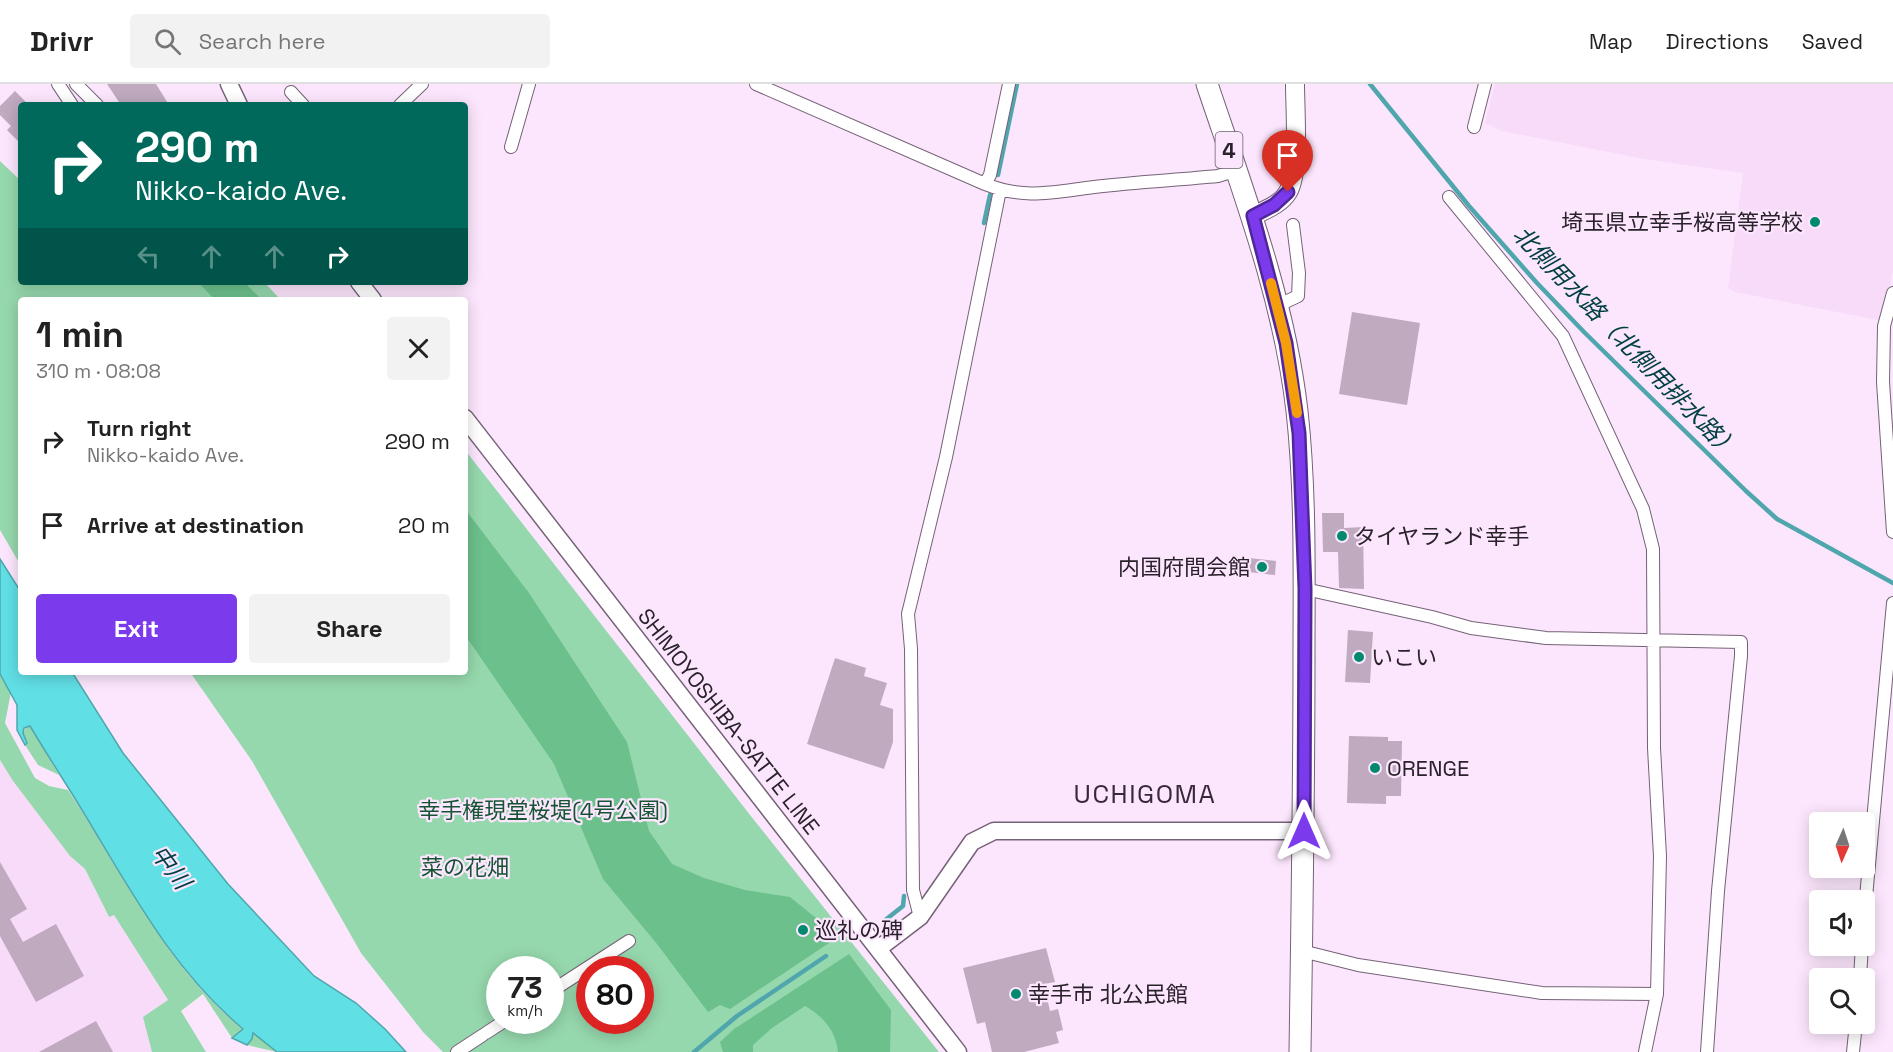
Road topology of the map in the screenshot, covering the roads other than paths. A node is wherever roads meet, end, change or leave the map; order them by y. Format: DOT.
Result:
graph roads {
  1 [pos="58,84"];
  2 [pos="76,84"];
  3 [pos="229,84"];
  4 [pos="422,84"];
  5 [pos="529,84"];
  6 [pos="1009,84"];
  7 [pos="1207,84"];
  8 [pos="1295,84"];
  9 [pos="1485,84"];
  10 [pos="763,86"];
  11 [pos="291,92"];
  12 [pos="70,102"];
  13 [pos="93,102"];
  14 [pos="238,102"];
  15 [pos="300,102"];
  16 [pos="403,102"];
  17 [pos="1474,127"];
  18 [pos="511,147"];
  19 [pos="1237,170"];
  20 [pos="985,184"];
  21 [pos="1000,190"];
  22 [pos="1449,197"];
  23 [pos="1253,216"];
  24 [pos="1293,225"];
  25 [pos="362,285"];
  26 [pos="1893,293"];
  27 [pos="372,297"];
  28 [pos="1277,306"];
  29 [pos="468,422"];
  30 [pos="1893,532"];
  31 [pos="1305,589"];
  32 [pos="1893,603"];
  33 [pos="1654,641"];
  34 [pos="1304,831"];
  35 [pos="1867,890"];
  36 [pos="920,917"];
  37 [pos="629,941"];
  38 [pos="878,949"];
  39 [pos="1302,951"];
  40 [pos="564,983"];
  41 [pos="1657,994"];
  42 [pos="486,1033"];
  43 [pos="1855,1034"];
  44 [pos="457,1052"];
  45 [pos="958,1052"];
  46 [pos="1300,1052"];
  47 [pos="1645,1052"];
  48 [pos="1707,1052"];
  49 [pos="1853,1052"];
  1 -- 12 [label="street"];
  2 -- 13 [label="street"];
  3 -- 14 [label="main road"];
  4 -- 16 [label="street"];
  5 -- 18 [label="street"];
  6 -- 20 [label="street"];
  7 -- 19 [label="highway, 4"];
  8 -- 23 [label="main road"];
  9 -- 17 [label="street"];
  10 -- 20 [label="street"];
  11 -- 15 [label="street"];
  19 -- 21 [label="street"];
  19 -- 23 [label="highway, 4"];
  20 -- 21 [label="street"];
  21 -- 36 [label="street"];
  22 -- 33 [label="street"];
  23 -- 28 [label="highway, 4"];
  24 -- 28 [label="street"];
  25 -- 27 [label="main road"];
  26 -- 30 [label="street"];
  28 -- 31 [label="highway, 4"];
  29 -- 38 [label="main road, SHIMOYOSHIBA-SATTE LINE"];
  31 -- 33 [label="street"];
  31 -- 34 [label="highway, 4"];
  32 -- 35 [label="street"];
  33 -- 41 [label="street"];
  33 -- 48 [label="street"];
  34 -- 36 [label="main road"];
  34 -- 39 [label="highway, 4"];
  36 -- 38 [label="main road"];
  37 -- 40 [label="street"];
  38 -- 45 [label="main road, SHIMOYOSHIBA-SATTE LINE"];
  39 -- 41 [label="street"];
  39 -- 46 [label="highway, 4"];
  41 -- 47 [label="street"];
  42 -- 44 [label="street"];
  43 -- 49 [label="street"];
}
